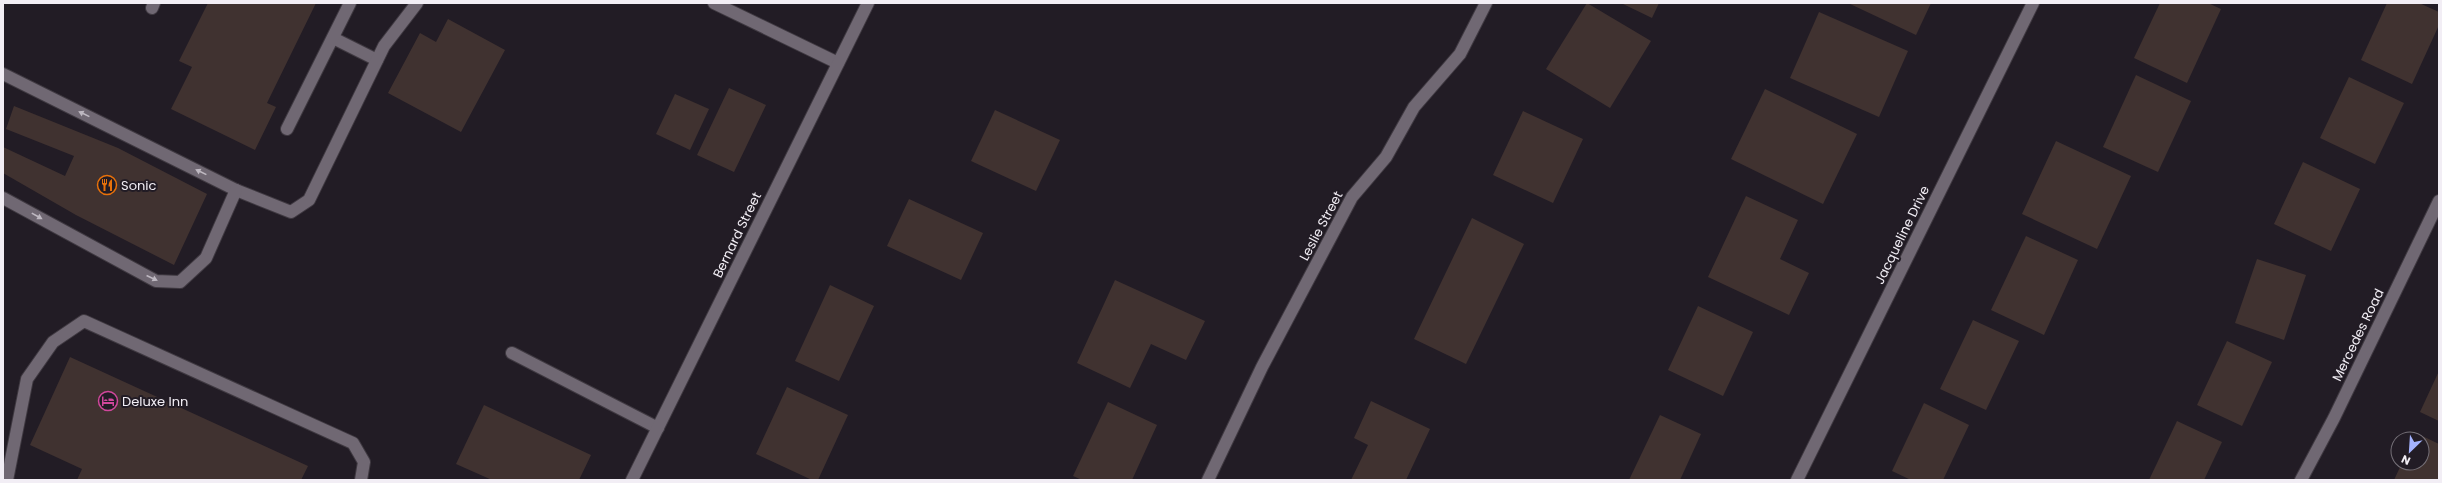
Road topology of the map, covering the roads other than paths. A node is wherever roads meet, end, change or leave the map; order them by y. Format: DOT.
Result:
graph roads {
  1 [pos="350,3"];
  2 [pos="417,3"];
  3 [pos="714,3"];
  4 [pos="868,3"];
  5 [pos="1486,3"];
  6 [pos="2033,3"];
  7 [pos="333,38"];
  8 [pos="377,60"];
  9 [pos="838,63"];
  10 [pos="3,74"];
  11 [pos="287,129"];
  12 [pos="236,190"];
  13 [pos="3,198"];
  14 [pos="2439,201"];
  15 [pos="512,352"];
  16 [pos="658,428"];
  17 [pos="7,480"];
  18 [pos="361,480"];
  19 [pos="632,480"];
  20 [pos="1208,480"];
  21 [pos="1797,480"];
  22 [pos="2300,480"];
  1 -- 7 [label="street"];
  2 -- 8 [label="street"];
  3 -- 9 [label="street"];
  4 -- 9 [label="street, Bernard Street"];
  5 -- 20 [label="street, Leslie Street"];
  6 -- 21 [label="street, Jacqueline Drive"];
  7 -- 8 [label="street"];
  7 -- 11 [label="street"];
  8 -- 12 [label="street"];
  9 -- 16 [label="street, Bernard Street"];
  12 -- 10 [label="street, one-way"];
  13 -- 12 [label="street, one-way"];
  14 -- 22 [label="street, Mercedes Road"];
  15 -- 16 [label="street"];
  16 -- 19 [label="street, Bernard Street"];
  17 -- 18 [label="street"];
}
